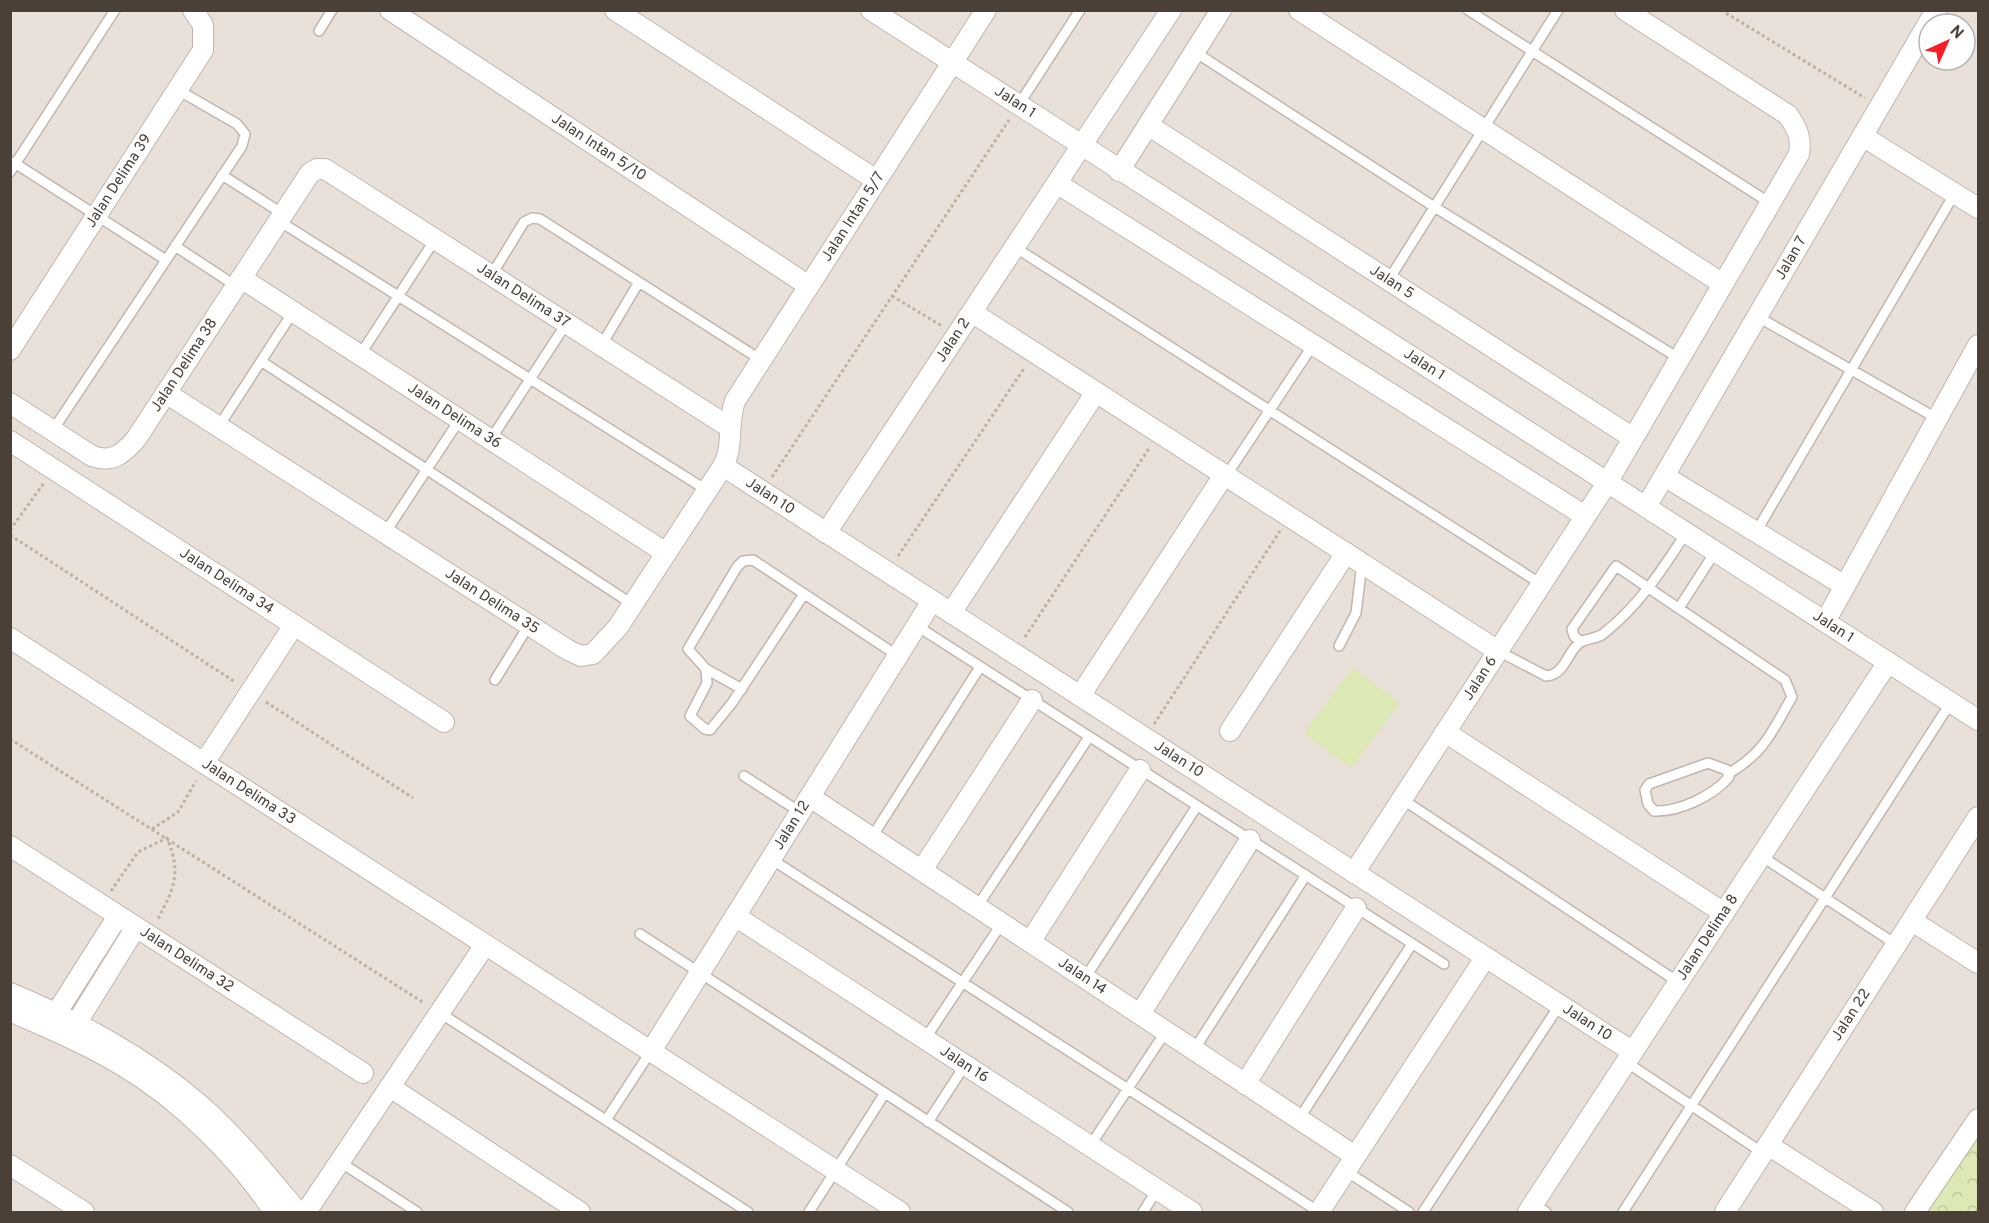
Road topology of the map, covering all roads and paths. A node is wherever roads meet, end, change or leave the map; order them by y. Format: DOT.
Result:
graph roads {
  1 [pos="115,10"];
  2 [pos="193,10"];
  3 [pos="332,10"];
  4 [pos="390,10"];
  5 [pos="615,10"];
  6 [pos="871,10"];
  7 [pos="986,10"];
  8 [pos="1080,10"];
  9 [pos="1171,10"];
  10 [pos="1221,10"];
  11 [pos="1299,10"];
  12 [pos="1468,10"];
  13 [pos="1558,10"];
  14 [pos="1625,10"];
  15 [pos="1721,10"];
  16 [pos="1936,10"];
  17 [pos="319,31"];
  18 [pos="1195,52"];
  19 [pos="1532,52"];
  20 [pos="952,63"];
  21 [pos="178,90"];
  22 [pos="1018,106"];
  23 [pos="1881,108"];
  24 [pos="1148,125"];
  25 [pos="1484,129"];
  26 [pos="1864,137"];
  27 [pos="1083,148"];
  28 [pos="12,166"];
  29 [pos="316,169"];
  30 [pos="1119,171"];
  31 [pos="222,175"];
  32 [pos="876,180"];
  33 [pos="1059,184"];
  34 [pos="1955,193"];
  35 [pos="1770,203"];
  36 [pos="1978,207"];
  37 [pos="1436,208"];
  38 [pos="97,216"];
  39 [pos="281,218"];
  40 [pos="434,241"];
  41 [pos="175,246"];
  42 [pos="1016,248"];
  43 [pos="166,260"];
  44 [pos="491,277"];
  45 [pos="1388,280"];
  46 [pos="239,282"];
  47 [pos="639,282"];
  48 [pos="1723,285"];
  49 [pos="808,286"];
  50 [pos="398,296"];
  51 [pos="892,296"];
  52 [pos="293,312"];
  53 [pos="973,313"];
  54 [pos="1758,317"];
  55 [pos="566,324"];
  56 [pos="957,336"];
  57 [pos="1313,345"];
  58 [pos="1978,345"];
  59 [pos="601,346"];
  60 [pos="10,350"];
  61 [pos="1034,352"];
  62 [pos="360,355"];
  63 [pos="1680,359"];
  64 [pos="761,360"];
  65 [pos="261,361"];
  66 [pos="1851,369"];
  67 [pos="530,379"];
  68 [pos="1096,392"];
  69 [pos="166,393"];
  70 [pos="10,403"];
  71 [pos="1270,410"];
  72 [pos="1938,419"];
  73 [pos="459,420"];
  74 [pos="219,426"];
  75 [pos="729,427"];
  76 [pos="52,431"];
  77 [pos="1159,433"];
  78 [pos="1634,438"];
  79 [pos="491,439"];
  80 [pos="10,441"];
  81 [pos="723,466"];
  82 [pos="53,469"];
  83 [pos="427,470"];
  84 [pos="1225,475"];
  85 [pos="1664,476"];
  86 [pos="1607,483"];
  87 [pos="708,491"];
  88 [pos="762,492"];
  89 [pos="1646,507"];
  90 [pos="1289,516"];
  91 [pos="1585,516"];
  92 [pos="10,530"];
  93 [pos="1756,532"];
  94 [pos="385,533"];
  95 [pos="826,533"];
  96 [pos="1686,533"];
  97 [pos="10,535"];
  98 [pos="1715,552"];
  99 [pos="666,553"];
  100 [pos="1354,558"];
  101 [pos="887,572"];
  102 [pos="1541,584"];
  103 [pos="1845,586"];
  104 [pos="1650,589"];
  105 [pos="804,594"];
  106 [pos="932,601"];
  107 [pos="632,604"];
  108 [pos="1679,608"];
  109 [pos="951,613"];
  110 [pos="1825,622"];
  111 [pos="294,625"];
  112 [pos="529,625"];
  113 [pos="916,626"];
  114 [pos="10,638"];
  115 [pos="1581,642"];
  116 [pos="1340,646"];
  117 [pos="1498,651"];
  118 [pos="1014,654"];
  119 [pos="898,656"];
  120 [pos="1888,662"];
  121 [pos="980,667"];
  122 [pos="706,669"];
  123 [pos="495,680"];
  124 [pos="742,689"];
  125 [pos="251,692"];
  126 [pos="1080,696"];
  127 [pos="1032,700"];
  128 [pos="1951,702"];
  129 [pos="1978,720"];
  130 [pos="444,722"];
  131 [pos="1230,731"];
  132 [pos="1445,732"];
  133 [pos="1089,737"];
  134 [pos="1144,738"];
  135 [pos="10,739"];
  136 [pos="204,763"];
  137 [pos="1140,770"];
  138 [pos="1728,774"];
  139 [pos="744,776"];
  140 [pos="413,798"];
  141 [pos="1402,799"];
  142 [pos="805,804"];
  143 [pos="1197,806"];
  144 [pos="1978,817"];
  145 [pos="152,829"];
  146 [pos="872,837"];
  147 [pos="166,838"];
  148 [pos="1250,840"];
  149 [pos="10,846"];
  150 [pos="1761,856"];
  151 [pos="771,859"];
  152 [pos="922,870"];
  153 [pos="1354,873"];
  154 [pos="1306,876"];
  155 [pos="1826,898"];
  156 [pos="977,907"];
  157 [pos="1356,908"];
  158 [pos="110,910"];
  159 [pos="1724,913"];
  160 [pos="735,916"];
  161 [pos="1912,921"];
  162 [pos="1002,923"];
  163 [pos="143,931"];
  164 [pos="640,934"];
  165 [pos="1030,942"];
  166 [pos="1412,944"];
  167 [pos="485,945"];
  168 [pos="1897,945"];
  169 [pos="1485,958"];
  170 [pos="1978,963"];
  171 [pos="1444,964"];
  172 [pos="700,973"];
  173 [pos="1085,978"];
  174 [pos="1678,982"];
  175 [pos="963,983"];
  176 [pos="10,993"];
  177 [pos="420,1001"];
  178 [pos="1559,1006"];
  179 [pos="10,1011"];
  180 [pos="440,1013"];
  181 [pos="1140,1014"];
  182 [pos="52,1020"];
  183 [pos="72,1030"];
  184 [pos="1166,1031"];
  185 [pos="925,1039"];
  186 [pos="1194,1050"];
  187 [pos="651,1051"];
  188 [pos="1630,1057"];
  189 [pos="965,1065"];
  190 [pos="363,1073"];
  191 [pos="1245,1084"];
  192 [pos="390,1087"];
  193 [pos="1128,1089"];
  194 [pos="885,1094"];
  195 [pos="1692,1106"];
  196 [pos="1299,1119"];
  197 [pos="1978,1119"];
  198 [pos="606,1120"];
  199 [pos="928,1122"];
  200 [pos="1090,1146"];
  201 [pos="1766,1149"];
  202 [pos="340,1162"];
  203 [pos="1350,1163"];
  204 [pos="10,1165"];
  205 [pos="835,1171"];
  206 [pos="1158,1190"];
  207 [pos="1536,1210"];
  208 [pos="84,1212"];
  209 [pos="274,1212"];
  210 [pos="298,1212"];
  211 [pos="306,1212"];
  212 [pos="417,1212"];
  213 [pos="580,1212"];
  214 [pos="748,1212"];
  215 [pos="809,1212"];
  216 [pos="900,1212"];
  217 [pos="1066,1212"];
  218 [pos="1143,1212"];
  219 [pos="1192,1212"];
  220 [pos="1319,1212"];
  221 [pos="1409,1212"];
  222 [pos="1423,1212"];
  223 [pos="1623,1212"];
  224 [pos="1725,1212"];
  225 [pos="1873,1212"];
  226 [pos="1915,1212"];
  1 -- 28 [label="lane"];
  2 -- 21 [label="street, Jalan Delima 39"];
  3 -- 17 [label="lane"];
  4 -- 49 [label="street, Jalan Intan 5/10"];
  5 -- 32 [label="street"];
  6 -- 20 [label="street, Jalan 1"];
  7 -- 20 [label="street, Jalan Intan 5/7"];
  8 -- 22 [label="lane"];
  9 -- 27 [label="street, Jalan 2"];
  10 -- 18 [label="street"];
  11 -- 25 [label="street"];
  12 -- 19 [label="lane"];
  13 -- 19 [label="lane"];
  14 -- 35 [label="street, Jalan 6"];
  15 -- 23 [label="path"];
  16 -- 23 [label="street, Jalan 7"];
  18 -- 24 [label="street"];
  18 -- 37 [label="lane"];
  19 -- 25 [label="lane"];
  19 -- 35 [label="lane"];
  20 -- 22 [label="street, Jalan 1"];
  20 -- 32 [label="street, Jalan Intan 5/7"];
  21 -- 31 [label="lane"];
  21 -- 38 [label="street, Jalan Delima 39"];
  22 -- 27 [label="street, Jalan 1"];
  22 -- 51 [label="path"];
  23 -- 26 [label="street, Jalan 7"];
  24 -- 30 [label="street"];
  24 -- 45 [label="street, Jalan 5"];
  25 -- 37 [label="lane"];
  25 -- 48 [label="street"];
  26 -- 34 [label="street"];
  26 -- 54 [label="street, Jalan 7"];
  27 -- 30 [label="street, Jalan 1"];
  27 -- 33 [label="street, Jalan 2"];
  28 -- 38 [label="lane"];
  29 -- 39 [label="street, Jalan Delima 38"];
  29 -- 40 [label="street, Jalan Delima 37"];
  30 -- 86 [label="street, Jalan 1"];
  31 -- 39 [label="lane"];
  31 -- 41 [label="lane"];
  32 -- 49 [label="street, Jalan Intan 5/7"];
  33 -- 42 [label="street, Jalan 2"];
  33 -- 57 [label="street"];
  34 -- 36 [label="street"];
  34 -- 66 [label="lane"];
  35 -- 48 [label="street, Jalan 6"];
  37 -- 45 [label="lane"];
  37 -- 63 [label="lane"];
  38 -- 43 [label="lane"];
  38 -- 60 [label="street, Jalan Delima 39"];
  39 -- 46 [label="street, Jalan Delima 38"];
  39 -- 50 [label="lane"];
  40 -- 44 [label="street, Jalan Delima 37"];
  40 -- 50 [label="lane"];
  41 -- 43 [label="lane"];
  41 -- 46 [label="lane"];
  42 -- 53 [label="street, Jalan 2"];
  42 -- 71 [label="lane"];
  43 -- 76 [label="lane"];
  44 -- 47 [label="lane"];
  44 -- 55 [label="street, Jalan Delima 37"];
  45 -- 78 [label="street, Jalan 5"];
  46 -- 52 [label="street, Jalan Delima 36"];
  46 -- 69 [label="street, Jalan Delima 38"];
  47 -- 59 [label="lane"];
  47 -- 64 [label="lane"];
  48 -- 63 [label="street, Jalan 6"];
  49 -- 64 [label="street, Jalan Intan 5/7"];
  50 -- 62 [label="lane"];
  50 -- 67 [label="lane"];
  51 -- 56 [label="path"];
  51 -- 88 [label="path"];
  52 -- 62 [label="street, Jalan Delima 36"];
  52 -- 65 [label="lane"];
  53 -- 56 [label="street, Jalan 2"];
  53 -- 61 [label="street"];
  54 -- 66 [label="lane"];
  54 -- 85 [label="street, Jalan 7"];
  55 -- 59 [label="street, Jalan Delima 37"];
  55 -- 67 [label="lane"];
  56 -- 95 [label="street, Jalan 2"];
  57 -- 71 [label="lane"];
  57 -- 91 [label="street"];
  58 -- 72 [label="street"];
  59 -- 75 [label="street, Jalan Delima 37"];
  61 -- 68 [label="street"];
  61 -- 101 [label="path"];
  62 -- 73 [label="street, Jalan Delima 36"];
  63 -- 78 [label="street, Jalan 6"];
  64 -- 75 [label="street, Jalan Intan 5/7"];
  65 -- 74 [label="lane"];
  65 -- 83 [label="lane"];
  66 -- 72 [label="lane"];
  66 -- 93 [label="lane"];
  67 -- 79 [label="lane"];
  67 -- 87 [label="lane"];
  68 -- 77 [label="street"];
  68 -- 109 [label="street"];
  69 -- 74 [label="street, Jalan Delima 35"];
  69 -- 76 [label="street, Jalan Delima 38"];
  70 -- 76 [label="street, Jalan Delima 38"];
  71 -- 84 [label="lane"];
  71 -- 102 [label="lane"];
  72 -- 103 [label="street"];
  73 -- 79 [label="street, Jalan Delima 36"];
  73 -- 83 [label="lane"];
  74 -- 94 [label="street, Jalan Delima 35"];
  75 -- 81 [label="street, Jalan Delima 35"];
  77 -- 84 [label="street"];
  77 -- 118 [label="path"];
  78 -- 86 [label="street, Jalan 6"];
  79 -- 99 [label="street, Jalan Delima 36"];
  80 -- 82 [label="street, Jalan Delima 34"];
  81 -- 87 [label="street, Jalan Delima 35"];
  81 -- 88 [label="street, Jalan 10"];
  82 -- 92 [label="path"];
  82 -- 111 [label="street, Jalan Delima 34"];
  83 -- 94 [label="lane"];
  83 -- 107 [label="lane"];
  84 -- 90 [label="street"];
  84 -- 126 [label="street"];
  85 -- 89 [label="street, Jalan 7"];
  85 -- 93 [label="street"];
  86 -- 89 [label="street, Jalan 1"];
  86 -- 91 [label="street, Jalan 6"];
  87 -- 99 [label="street, Jalan Delima 35"];
  88 -- 95 [label="street, Jalan 10"];
  89 -- 96 [label="street, Jalan 1"];
  90 -- 100 [label="street"];
  90 -- 134 [label="path"];
  91 -- 102 [label="street, Jalan 6"];
  93 -- 103 [label="street"];
  94 -- 112 [label="street, Jalan Delima 35"];
  95 -- 101 [label="street, Jalan 10"];
  96 -- 98 [label="street, Jalan 1"];
  96 -- 104 [label="lane"];
  97 -- 125 [label="path"];
  98 -- 108 [label="lane"];
  98 -- 110 [label="street, Jalan 1"];
  99 -- 107 [label="street, Jalan Delima 35"];
  100 -- 116 [label="lane"];
  100 -- 117 [label="street"];
  100 -- 131 [label="street"];
  101 -- 106 [label="street, Jalan 10"];
  102 -- 117 [label="street, Jalan 6"];
  103 -- 110 [label="street"];
  104 -- 108 [label="lane"];
  104 -- 115 [label="lane"];
  104 -- 115 [label="lane"];
  105 -- 119 [label="lane"];
  105 -- 122 [label="lane"];
  105 -- 124 [label="lane"];
  106 -- 109 [label="street, Jalan 10"];
  106 -- 113 [label="street, Jalan 12"];
  107 -- 112 [label="street, Jalan Delima 35"];
  108 -- 138 [label="lane"];
  109 -- 118 [label="street, Jalan 10"];
  110 -- 120 [label="street, Jalan 1"];
  111 -- 125 [label="street"];
  111 -- 130 [label="street, Jalan Delima 34"];
  112 -- 123 [label="lane"];
  113 -- 119 [label="street, Jalan 12"];
  113 -- 121 [label="lane"];
  114 -- 136 [label="street, Jalan Delima 33"];
  115 -- 117 [label="lane"];
  117 -- 132 [label="street, Jalan 6"];
  118 -- 126 [label="street, Jalan 10"];
  119 -- 142 [label="street, Jalan 12"];
  120 -- 128 [label="street, Jalan 1"];
  120 -- 150 [label="street, Jalan Delima 8"];
  121 -- 127 [label="lane"];
  121 -- 146 [label="lane"];
  122 -- 124 [label="lane"];
  122 -- 124 [label="lane"];
  125 -- 136 [label="street"];
  125 -- 140 [label="path"];
  126 -- 134 [label="street, Jalan 10"];
  127 -- 133 [label="lane"];
  127 -- 152 [label="street"];
  128 -- 129 [label="street, Jalan 1"];
  128 -- 155 [label="lane"];
  132 -- 141 [label="street, Jalan 6"];
  132 -- 159 [label="street"];
  133 -- 137 [label="lane"];
  133 -- 156 [label="lane"];
  134 -- 153 [label="street, Jalan 10"];
  135 -- 145 [label="path"];
  136 -- 145 [label="path"];
  136 -- 167 [label="street, Jalan Delima 33"];
  137 -- 143 [label="lane"];
  137 -- 165 [label="street"];
  138 -- 138 [label="lane"];
  139 -- 142 [label="lane"];
  141 -- 153 [label="street, Jalan 6"];
  141 -- 174 [label="lane"];
  142 -- 146 [label="street, Jalan 14"];
  142 -- 151 [label="street, Jalan 12"];
  143 -- 148 [label="lane"];
  143 -- 173 [label="lane"];
  144 -- 161 [label="street, Jalan 22"];
  145 -- 147 [label="path"];
  146 -- 152 [label="street, Jalan 14"];
  147 -- 158 [label="path"];
  147 -- 163 [label="path"];
  147 -- 177 [label="path"];
  148 -- 154 [label="lane"];
  148 -- 181 [label="street"];
  149 -- 158 [label="street, Jalan Delima 32"];
  150 -- 155 [label="lane"];
  150 -- 159 [label="street, Jalan Delima 8"];
  151 -- 160 [label="street, Jalan 12"];
  151 -- 175 [label="lane"];
  152 -- 156 [label="street, Jalan 14"];
  153 -- 169 [label="street, Jalan 10"];
  154 -- 157 [label="lane"];
  154 -- 186 [label="lane"];
  155 -- 168 [label="lane"];
  155 -- 195 [label="lane"];
  156 -- 162 [label="street, Jalan 14"];
  157 -- 166 [label="lane"];
  157 -- 191 [label="street"];
  158 -- 163 [label="street, Jalan Delima 32"];
  158 -- 182 [label="street"];
  159 -- 174 [label="street, Jalan Delima 8"];
  160 -- 172 [label="street, Jalan 12"];
  160 -- 185 [label="street, Jalan 16"];
  161 -- 168 [label="street, Jalan 22"];
  161 -- 170 [label="street"];
  162 -- 165 [label="street, Jalan 14"];
  162 -- 175 [label="lane"];
  163 -- 183 [label="street"];
  163 -- 190 [label="street, Jalan Delima 32"];
  164 -- 172 [label="lane"];
  165 -- 173 [label="street, Jalan 14"];
  166 -- 171 [label="lane"];
  166 -- 196 [label="lane"];
  167 -- 180 [label="street"];
  167 -- 187 [label="street, Jalan Delima 33"];
  168 -- 201 [label="street, Jalan 22"];
  169 -- 178 [label="street, Jalan 10"];
  169 -- 203 [label="street"];
  172 -- 187 [label="street, Jalan 12"];
  172 -- 194 [label="lane"];
  173 -- 181 [label="street, Jalan 14"];
  174 -- 188 [label="street, Jalan Delima 8"];
  175 -- 185 [label="lane"];
  175 -- 193 [label="lane"];
  176 -- 182 [label="street"];
  178 -- 188 [label="street, Jalan 10"];
  178 -- 222 [label="lane"];
  179 -- 182 [label="street"];
  180 -- 192 [label="street"];
  180 -- 198 [label="lane"];
  181 -- 184 [label="street, Jalan 14"];
  182 -- 183 [label="street"];
  183 -- 209 [label="street"];
  183 -- 210 [label="street"];
  184 -- 186 [label="street, Jalan 14"];
  184 -- 193 [label="lane"];
  185 -- 189 [label="street, Jalan 16"];
  186 -- 191 [label="street, Jalan 14"];
  187 -- 198 [label="lane"];
  187 -- 205 [label="street, Jalan Delima 33"];
  188 -- 195 [label="lane"];
  188 -- 207 [label="street, Jalan Delima 8"];
  189 -- 199 [label="lane"];
  189 -- 200 [label="street, Jalan 16"];
  191 -- 196 [label="street, Jalan 14"];
  192 -- 202 [label="street"];
  192 -- 213 [label="street"];
  193 -- 200 [label="lane"];
  193 -- 220 [label="lane"];
  194 -- 199 [label="lane"];
  194 -- 205 [label="lane"];
  195 -- 201 [label="lane"];
  195 -- 223 [label="lane"];
  196 -- 203 [label="street, Jalan 14"];
  197 -- 226 [label="street"];
  198 -- 214 [label="lane"];
  199 -- 217 [label="lane"];
  200 -- 206 [label="street, Jalan 16"];
  201 -- 224 [label="street, Jalan 22"];
  201 -- 225 [label="street"];
  202 -- 211 [label="street"];
  202 -- 212 [label="lane"];
  203 -- 220 [label="street"];
  203 -- 221 [label="lane"];
  204 -- 208 [label="street"];
  205 -- 215 [label="lane"];
  205 -- 216 [label="street, Jalan Delima 33"];
  206 -- 218 [label="lane"];
  206 -- 219 [label="street, Jalan 16"];
}
